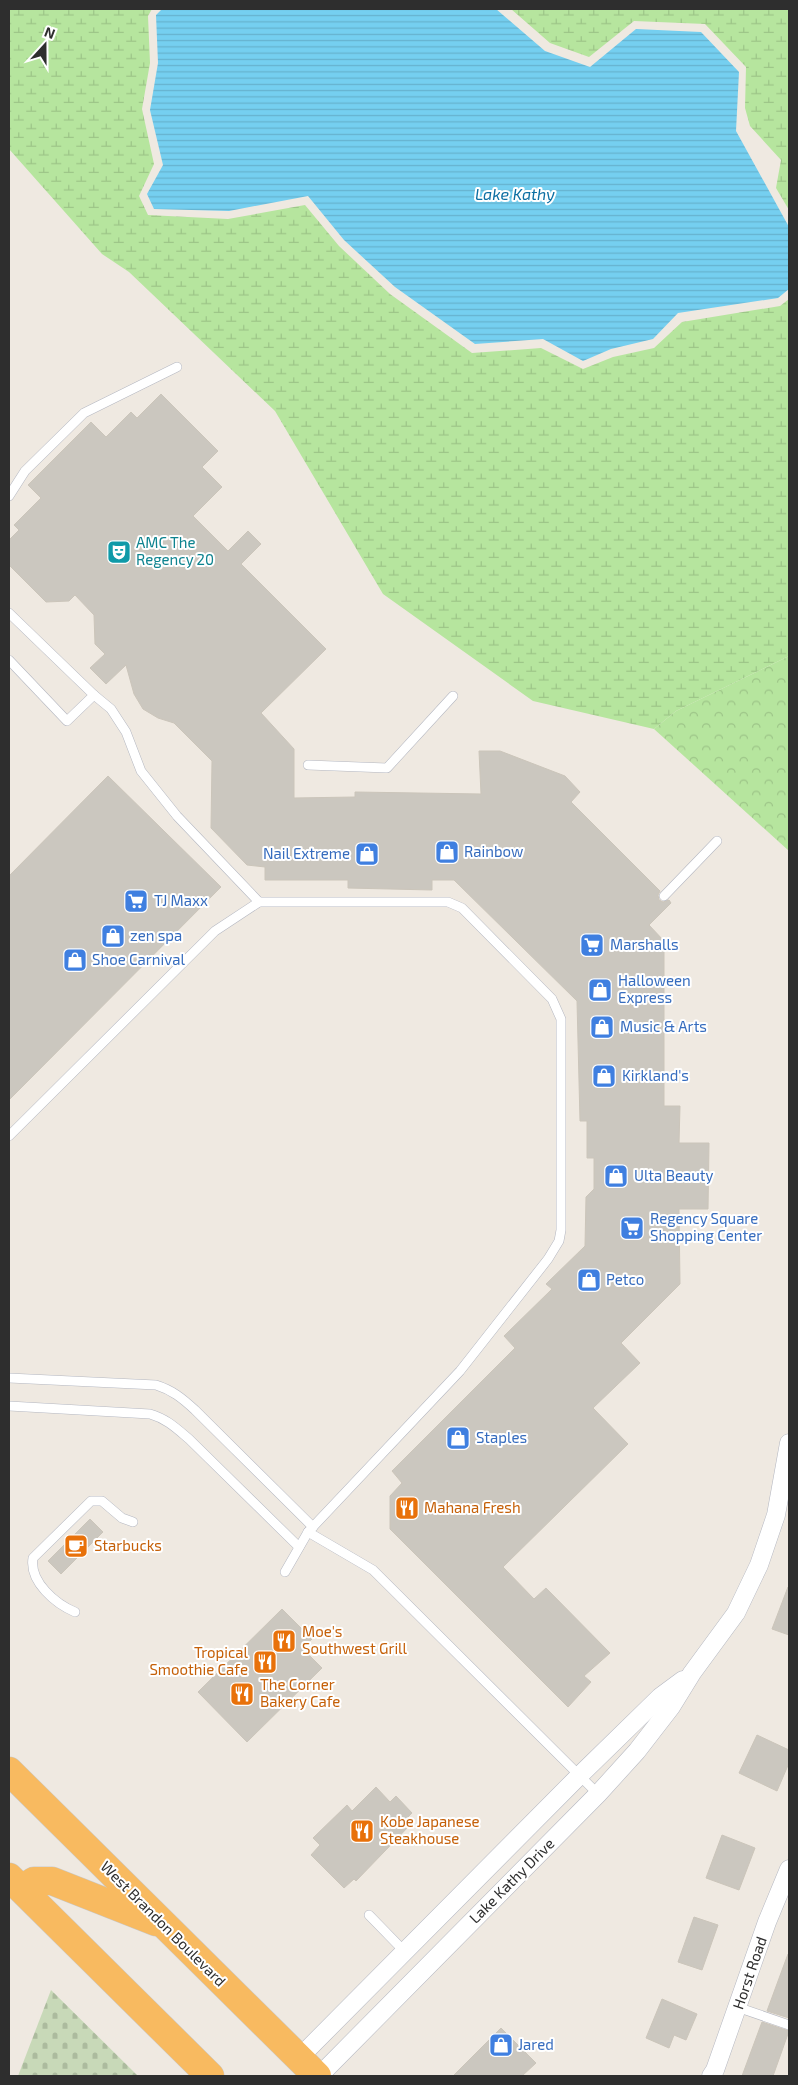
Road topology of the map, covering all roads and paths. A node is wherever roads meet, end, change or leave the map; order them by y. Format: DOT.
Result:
graph roads {
  1 [pos="178,367"];
  2 [pos="9,496"];
  3 [pos="9,613"];
  4 [pos="9,660"];
  5 [pos="94,695"];
  6 [pos="453,696"];
  7 [pos="308,765"];
  8 [pos="717,841"];
  9 [pos="664,896"];
  10 [pos="259,902"];
  11 [pos="9,1136"];
  12 [pos="9,1378"];
  13 [pos="9,1406"];
  14 [pos="789,1443"];
  15 [pos="133,1522"];
  16 [pos="311,1529"];
  17 [pos="300,1547"];
  18 [pos="285,1572"];
  19 [pos="75,1612"];
  20 [pos="692,1673"];
  21 [pos="9,1771"];
  22 [pos="580,1776"];
  23 [pos="598,1794"];
  24 [pos="789,1869"];
  25 [pos="15,1883"];
  26 [pos="369,1915"];
  27 [pos="166,1927"];
  28 [pos="405,1952"];
  29 [pos="737,2007"];
  30 [pos="789,2026"];
  31 [pos="312,2070"];
  32 [pos="210,2076"];
  33 [pos="711,2076"];
  1 -- 2 [label="lane"];
  3 -- 5 [label="lane"];
  4 -- 5 [label="lane"];
  5 -- 10 [label="lane"];
  6 -- 7 [label="lane"];
  8 -- 9 [label="lane"];
  10 -- 11 [label="lane"];
  10 -- 16 [label="lane"];
  12 -- 16 [label="lane"];
  13 -- 17 [label="lane"];
  14 -- 20 [label="street, Lake Kathy Drive"];
  15 -- 19 [label="lane"];
  16 -- 17 [label="lane"];
  16 -- 22 [label="lane"];
  17 -- 18 [label="lane"];
  20 -- 22 [label="street, Lake Kathy Drive"];
  20 -- 23 [label="street, Lake Kathy Drive"];
  21 -- 27 [label="highway, West Brandon Boulevard"];
  22 -- 23 [label="lane"];
  22 -- 28 [label="street, Lake Kathy Drive"];
  23 -- 31 [label="street, Lake Kathy Drive"];
  24 -- 29 [label="street, Horst Road"];
  25 -- 27 [label="highway"];
  25 -- 32 [label="highway"];
  26 -- 28 [label="lane"];
  27 -- 31 [label="highway, West Brandon Boulevard"];
  28 -- 31 [label="street, Lake Kathy Drive"];
  29 -- 30 [label="lane"];
  29 -- 33 [label="street, Horst Road"];
}
